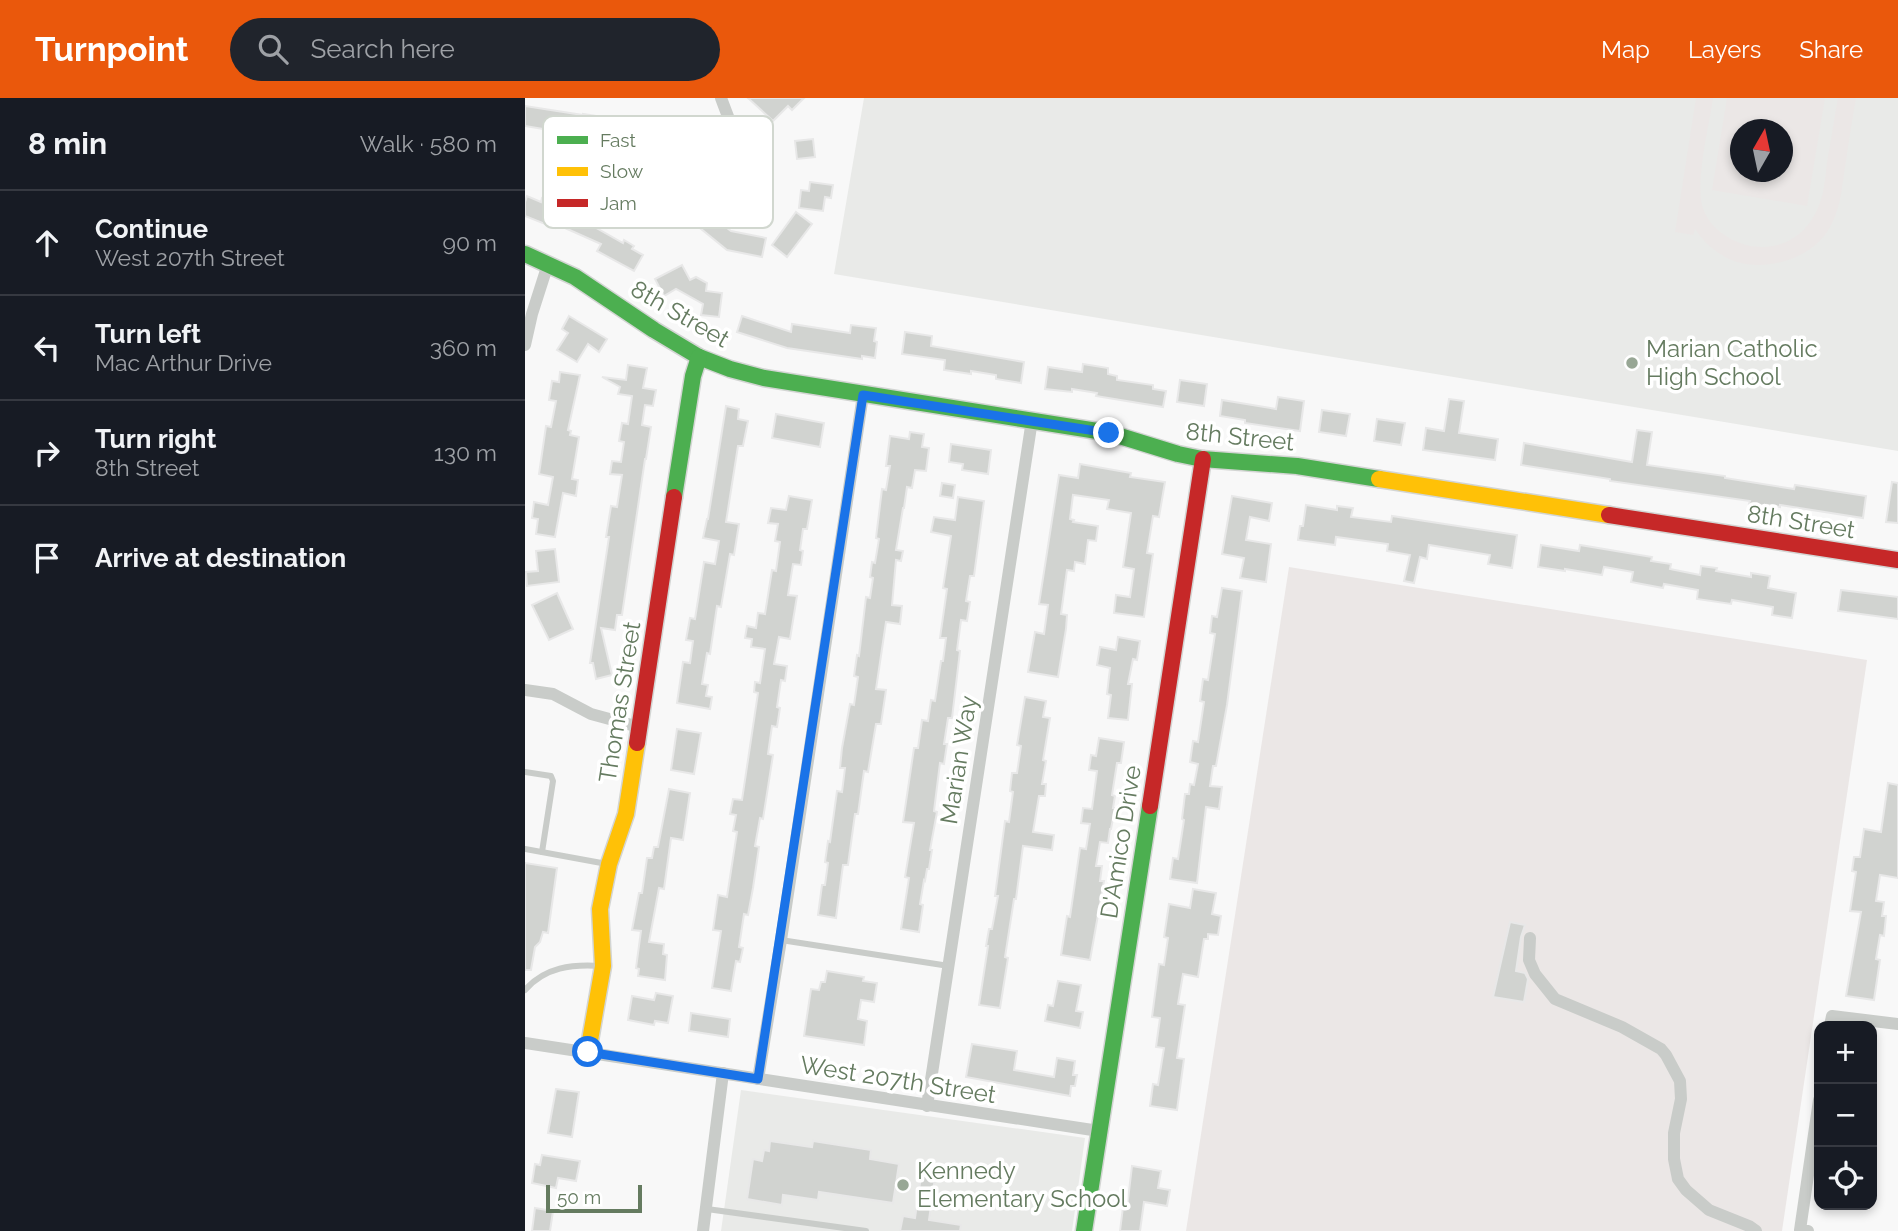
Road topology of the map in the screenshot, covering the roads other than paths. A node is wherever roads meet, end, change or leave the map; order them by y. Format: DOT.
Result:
graph roads {
  1 [pos="721,98"];
  2 [pos="728,116"];
  3 [pos="525,254"];
  4 [pos="548,264"];
  5 [pos="525,345"];
  6 [pos="699,357"];
  7 [pos="863,395"];
  8 [pos="1032,420"];
  9 [pos="1203,459"];
  10 [pos="1898,560"];
  11 [pos="525,690"];
  12 [pos="639,727"];
  13 [pos="525,772"];
  14 [pos="525,849"];
  15 [pos="542,852"];
  16 [pos="609,864"];
  17 [pos="1531,938"];
  18 [pos="781,940"];
  19 [pos="603,966"];
  20 [pos="949,966"];
  21 [pos="525,990"];
  22 [pos="1831,1021"];
  23 [pos="1873,1021"];
  24 [pos="1877,1021"];
  25 [pos="1898,1024"];
  26 [pos="525,1043"];
  27 [pos="588,1052"];
  28 [pos="723,1073"];
  29 [pos="758,1079"];
  30 [pos="927,1106"];
  31 [pos="1099,1131"];
  32 [pos="1814,1134"];
  33 [pos="707,1209"];
  34 [pos="703,1231"];
  35 [pos="866,1231"];
  36 [pos="1084,1231"];
  37 [pos="1756,1231"];
  38 [pos="1808,1231"];
  1 -- 2 [label="street"];
  3 -- 4 [label="street, 8th Street"];
  4 -- 5 [label="street"];
  4 -- 6 [label="street, 8th Street"];
  6 -- 7 [label="street, 8th Street"];
  6 -- 12 [label="street, Thomas Street"];
  7 -- 8 [label="street, 8th Street"];
  7 -- 18 [label="street"];
  8 -- 9 [label="street, 8th Street"];
  8 -- 20 [label="street, Marian Way"];
  9 -- 10 [label="street, 8th Street"];
  9 -- 31 [label="street, D'Amico Drive"];
  11 -- 12 [label="street"];
  12 -- 16 [label="street, Thomas Street"];
  13 -- 15 [label="lane"];
  14 -- 15 [label="lane"];
  15 -- 16 [label="lane"];
  16 -- 19 [label="street, Thomas Street"];
  17 -- 37 [label="street"];
  18 -- 20 [label="lane"];
  18 -- 29 [label="street"];
  19 -- 21 [label="lane"];
  19 -- 27 [label="street, Thomas Street"];
  20 -- 30 [label="street, Marian Way"];
  22 -- 23 [label="street"];
  24 -- 25 [label="street"];
  26 -- 27 [label="street, West 207th Street"];
  27 -- 28 [label="street, West 207th Street"];
  28 -- 29 [label="street, West 207th Street"];
  28 -- 33 [label="street"];
  29 -- 30 [label="street, West 207th Street"];
  30 -- 31 [label="street, West 207th Street"];
  31 -- 36 [label="street, D'Amico Drive"];
  32 -- 38 [label="street"];
  33 -- 34 [label="street"];
  33 -- 35 [label="lane"];
}
